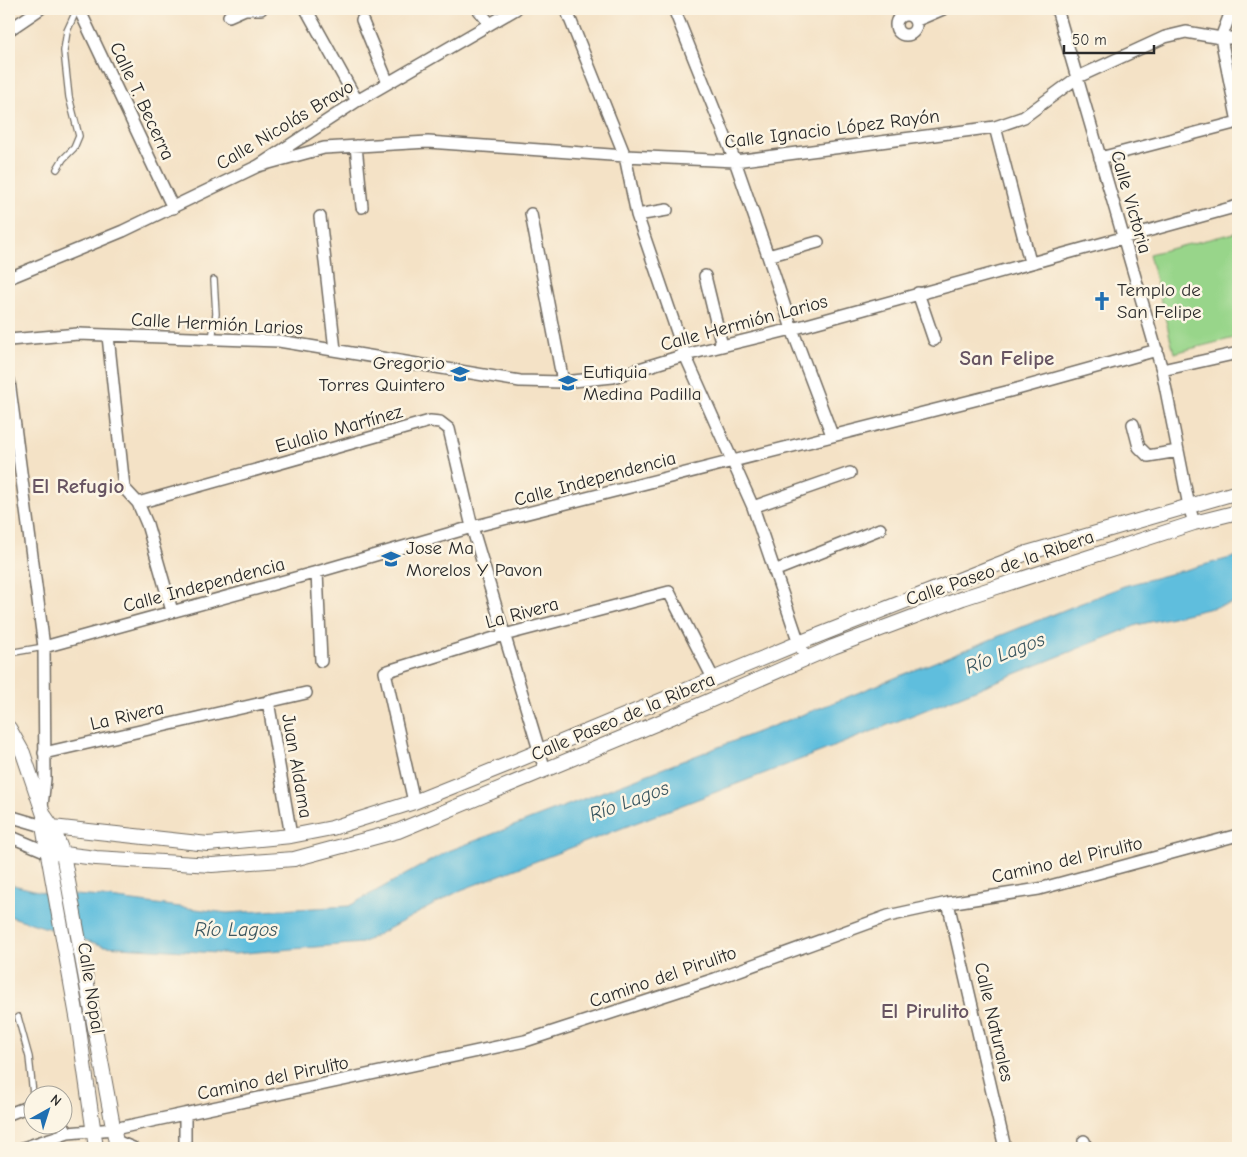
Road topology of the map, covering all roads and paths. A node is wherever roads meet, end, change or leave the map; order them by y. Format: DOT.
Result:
graph roads {
  1 [pos="40,9"];
  2 [pos="78,9"];
  3 [pos="262,9"];
  4 [pos="306,9"];
  5 [pos="478,9"];
  6 [pos="516,9"];
  7 [pos="566,9"];
  8 [pos="674,9"];
  9 [pos="944,9"];
  10 [pos="1057,9"];
  11 [pos="1232,9"];
  12 [pos="229,16"];
  13 [pos="362,20"];
  14 [pos="915,22"];
  15 [pos="490,24"];
  16 [pos="9,30"];
  17 [pos="1221,38"];
  18 [pos="1238,38"];
  19 [pos="1078,78"];
  20 [pos="388,83"];
  21 [pos="357,101"];
  22 [pos="1238,122"];
  23 [pos="995,127"];
  24 [pos="313,130"];
  25 [pos="356,146"];
  26 [pos="324,148"];
  27 [pos="625,156"];
  28 [pos="1100,158"];
  29 [pos="734,160"];
  30 [pos="258,166"];
  31 [pos="57,169"];
  32 [pos="1238,206"];
  33 [pos="362,207"];
  34 [pos="173,208"];
  35 [pos="667,210"];
  36 [pos="530,214"];
  37 [pos="637,215"];
  38 [pos="320,218"];
  39 [pos="1123,236"];
  40 [pos="818,242"];
  41 [pos="768,256"];
  42 [pos="1030,262"];
  43 [pos="705,276"];
  44 [pos="9,278"];
  45 [pos="214,280"];
  46 [pos="918,293"];
  47 [pos="792,329"];
  48 [pos="108,336"];
  49 [pos="212,339"];
  50 [pos="9,340"];
  51 [pos="934,340"];
  52 [pos="722,346"];
  53 [pos="335,350"];
  54 [pos="1157,350"];
  55 [pos="1238,353"];
  56 [pos="685,355"];
  57 [pos="1162,370"];
  58 [pos="9,381"];
  59 [pos="563,382"];
  60 [pos="1133,424"];
  61 [pos="832,435"];
  62 [pos="1178,451"];
  63 [pos="733,461"];
  64 [pos="850,473"];
  65 [pos="1238,492"];
  66 [pos="138,503"];
  67 [pos="1189,506"];
  68 [pos="753,507"];
  69 [pos="1238,512"];
  70 [pos="1194,523"];
  71 [pos="472,528"];
  72 [pos="880,529"];
  73 [pos="774,570"];
  74 [pos="317,572"];
  75 [pos="172,611"];
  76 [pos="504,635"];
  77 [pos="799,643"];
  78 [pos="44,647"];
  79 [pos="9,653"];
  80 [pos="806,659"];
  81 [pos="321,661"];
  82 [pos="713,678"];
  83 [pos="306,693"];
  84 [pos="268,701"];
  85 [pos="9,728"];
  86 [pos="538,752"];
  87 [pos="44,753"];
  88 [pos="544,770"];
  89 [pos="414,802"];
  90 [pos="9,816"];
  91 [pos="46,819"];
  92 [pos="1238,834"];
  93 [pos="9,836"];
  94 [pos="291,836"];
  95 [pos="48,858"];
  96 [pos="64,858"];
  97 [pos="948,903"];
  98 [pos="18,1017"];
  99 [pos="32,1084"];
  100 [pos="22,1108"];
  101 [pos="9,1114"];
  102 [pos="185,1115"];
  103 [pos="72,1130"];
  104 [pos="93,1131"];
  105 [pos="54,1134"];
  106 [pos="116,1139"];
  107 [pos="23,1148"];
  108 [pos="96,1148"];
  109 [pos="133,1148"];
  110 [pos="185,1148"];
  111 [pos="1005,1148"];
  1 -- 16 [label="street"];
  2 -- 31 [label="lane"];
  2 -- 34 [label="street, Calle T. Becerra"];
  3 -- 12 [label="street"];
  4 -- 21 [label="street"];
  5 -- 15 [label="street"];
  6 -- 15 [label="street, Calle Nicolás Bravo"];
  7 -- 27 [label="street"];
  8 -- 29 [label="street"];
  9 -- 14 [label="street"];
  10 -- 19 [label="street, Calle Victoria"];
  11 -- 17 [label="street"];
  13 -- 20 [label="street"];
  15 -- 20 [label="street, Calle Nicolás Bravo"];
  17 -- 18 [label="street, Calle Ignacio López Rayón"];
  17 -- 19 [label="street, Calle Ignacio López Rayón"];
  17 -- 22 [label="street"];
  19 -- 23 [label="street, Calle Ignacio López Rayón"];
  19 -- 28 [label="street, Calle Victoria"];
  20 -- 21 [label="street, Calle Nicolás Bravo"];
  21 -- 24 [label="street, Calle Nicolás Bravo"];
  22 -- 28 [label="street"];
  23 -- 29 [label="street, Calle Ignacio López Rayón"];
  23 -- 42 [label="street"];
  24 -- 26 [label="street"];
  24 -- 30 [label="street, Calle Nicolás Bravo"];
  25 -- 26 [label="street, Calle Ignacio López Rayón"];
  25 -- 27 [label="street, Calle Ignacio López Rayón"];
  25 -- 33 [label="street"];
  26 -- 30 [label="street, Calle Ignacio López Rayón"];
  27 -- 29 [label="street, Calle Ignacio López Rayón"];
  27 -- 37 [label="street"];
  28 -- 39 [label="street, Calle Victoria"];
  29 -- 41 [label="street"];
  30 -- 34 [label="street, Calle Nicolás Bravo"];
  32 -- 39 [label="street, Calle Hermión Larios"];
  34 -- 44 [label="street, Calle Nicolás Bravo"];
  35 -- 37 [label="street"];
  36 -- 59 [label="street"];
  37 -- 56 [label="street"];
  38 -- 53 [label="street"];
  39 -- 42 [label="street, Calle Hermión Larios"];
  39 -- 54 [label="street, Calle Victoria"];
  40 -- 41 [label="street"];
  41 -- 47 [label="street"];
  42 -- 46 [label="street, Calle Hermión Larios"];
  43 -- 52 [label="street"];
  45 -- 49 [label="lane"];
  46 -- 47 [label="street, Calle Hermión Larios"];
  46 -- 51 [label="street"];
  47 -- 52 [label="street, Calle Hermión Larios"];
  47 -- 61 [label="street"];
  48 -- 49 [label="street, Calle Hermión Larios"];
  48 -- 50 [label="street, Calle Hermión Larios"];
  48 -- 66 [label="street"];
  49 -- 53 [label="street, Calle Hermión Larios"];
  52 -- 56 [label="street, Calle Hermión Larios"];
  53 -- 59 [label="street, Calle Hermión Larios"];
  54 -- 57 [label="street, Calle Victoria"];
  54 -- 61 [label="street, Calle Independencia"];
  55 -- 57 [label="street"];
  56 -- 59 [label="street, Calle Hermión Larios"];
  56 -- 63 [label="street"];
  57 -- 62 [label="street, Calle Victoria"];
  58 -- 78 [label="street"];
  60 -- 62 [label="street"];
  61 -- 63 [label="street, Calle Independencia"];
  62 -- 67 [label="street, Calle Victoria"];
  63 -- 68 [label="street"];
  63 -- 71 [label="street, Calle Independencia"];
  64 -- 68 [label="street"];
  65 -- 67 [label="street, Calle Paseo de la Ribera"];
  66 -- 71 [label="street, Eulalio Martínez"];
  66 -- 75 [label="street"];
  67 -- 70 [label="street, Calle Victoria"];
  67 -- 77 [label="street, Calle Paseo de la Ribera"];
  68 -- 73 [label="street"];
  69 -- 70 [label="street, Calle Paseo de la Ribera"];
  70 -- 80 [label="street, Calle Paseo de la Ribera"];
  71 -- 74 [label="street, Calle Independencia"];
  71 -- 76 [label="street"];
  72 -- 73 [label="street"];
  73 -- 77 [label="street"];
  74 -- 75 [label="street, Calle Independencia"];
  74 -- 81 [label="street"];
  75 -- 78 [label="street, Calle Independencia"];
  76 -- 82 [label="street, La Rivera"];
  76 -- 86 [label="street"];
  76 -- 89 [label="street, La Rivera"];
  77 -- 80 [label="street"];
  77 -- 82 [label="street, Calle Paseo de la Ribera"];
  78 -- 79 [label="lane"];
  78 -- 87 [label="street"];
  80 -- 88 [label="street, Calle Paseo de la Ribera"];
  82 -- 86 [label="street, Calle Paseo de la Ribera"];
  83 -- 84 [label="street, La Rivera"];
  84 -- 87 [label="street, La Rivera"];
  84 -- 94 [label="street, Juan Aldama"];
  85 -- 91 [label="street"];
  86 -- 88 [label="street"];
  86 -- 89 [label="street, Calle Paseo de la Ribera"];
  87 -- 91 [label="street"];
  88 -- 96 [label="street, Calle Paseo de la Ribera"];
  89 -- 94 [label="street, Calle Paseo de la Ribera"];
  90 -- 91 [label="street, Calle Paseo de la Ribera"];
  91 -- 94 [label="street, Calle Paseo de la Ribera"];
  91 -- 95 [label="street, Calle Nopal"];
  91 -- 96 [label="street, Calle Nopal"];
  92 -- 97 [label="street, Camino del Pirulito"];
  93 -- 95 [label="street, Calle Paseo de la Ribera"];
  95 -- 96 [label="street, Calle Paseo de la Ribera"];
  95 -- 104 [label="street, Calle Nopal"];
  96 -- 106 [label="street, Calle Nopal"];
  97 -- 102 [label="street, Camino del Pirulito"];
  97 -- 111 [label="street, Calle Naturales"];
  98 -- 99 [label="lane"];
  100 -- 101 [label="street"];
  102 -- 106 [label="street, Camino del Pirulito"];
  102 -- 110 [label="street"];
  103 -- 104 [label="street, Camino del Pirulito"];
  104 -- 106 [label="street, Camino del Pirulito"];
  104 -- 108 [label="street, Calle Nopal"];
  105 -- 107 [label="street, Camino del Pirulito"];
  106 -- 109 [label="street"];
}
